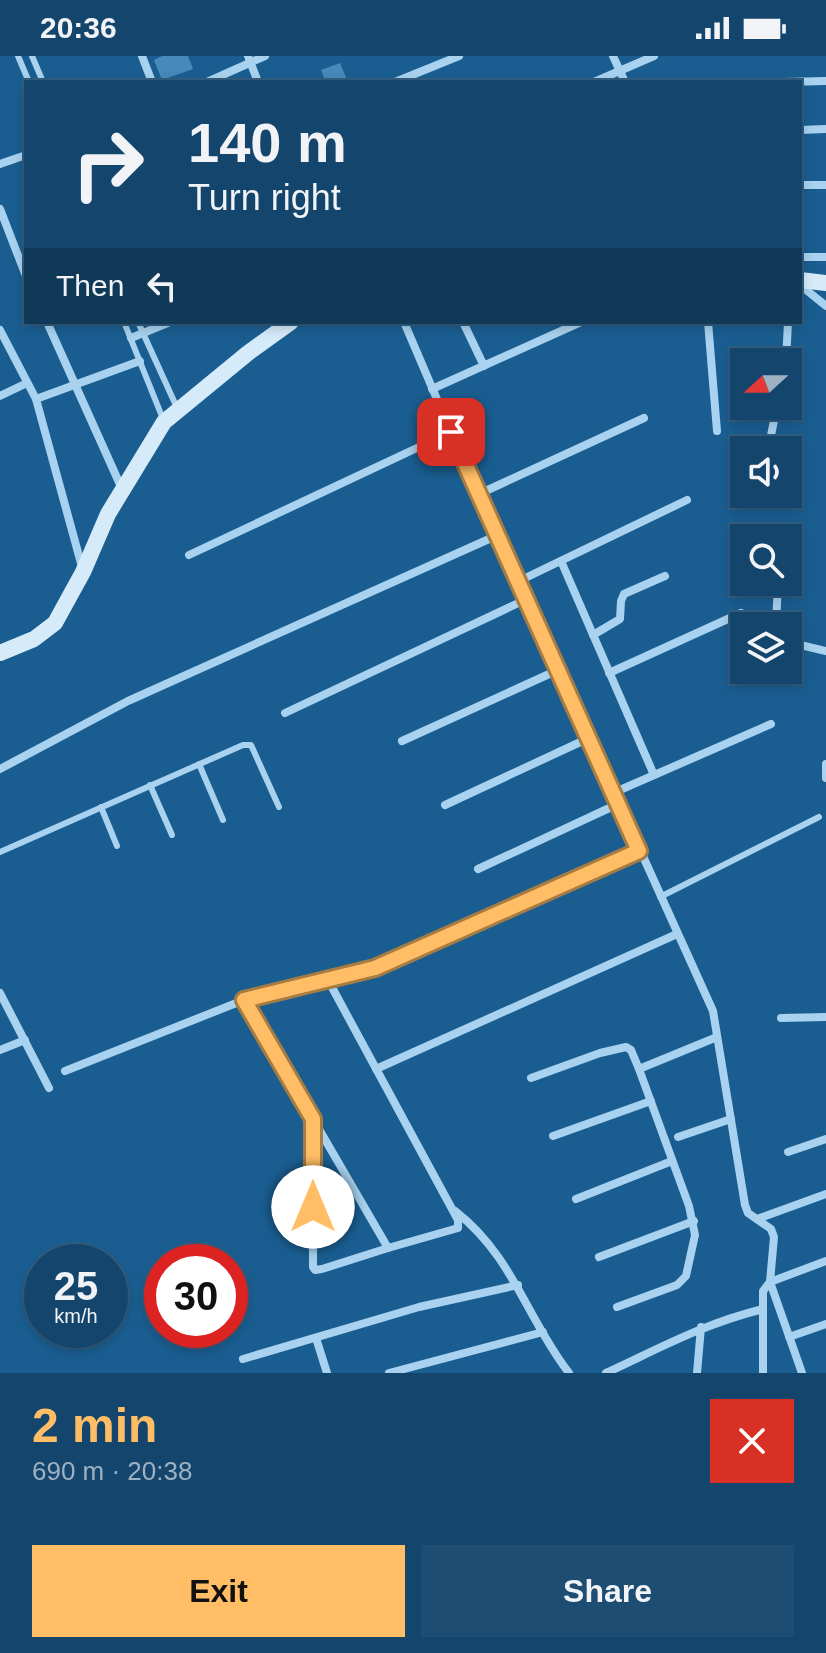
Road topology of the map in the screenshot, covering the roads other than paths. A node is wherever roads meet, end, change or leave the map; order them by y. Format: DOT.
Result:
graph roads {
  1 [pos="18,56"];
  2 [pos="32,56"];
  3 [pos="142,56"];
  4 [pos="265,56"];
  5 [pos="459,56"];
  6 [pos="613,56"];
  7 [pos="654,56"];
  8 [pos="249,59"];
  9 [pos="620,71"];
  10 [pos="28,80"];
  11 [pos="42,80"];
  12 [pos="151,80"];
  13 [pos="211,80"];
  14 [pos="257,80"];
  15 [pos="400,80"];
  16 [pos="599,80"];
  17 [pos="624,80"];
  18 [pos="826,81"];
  19 [pos="802,82"];
  20 [pos="826,129"];
  21 [pos="802,130"];
  22 [pos="24,156"];
  23 [pos="0,164"];
  24 [pos="802,185"];
  25 [pos="826,185"];
  26 [pos="0,209"];
  27 [pos="802,257"];
  28 [pos="826,257"];
  29 [pos="24,271"];
  30 [pos="802,283"];
  31 [pos="825,284"];
  32 [pos="802,285"];
  33 [pos="826,306"];
  34 [pos="48,324"];
  35 [pos="125,324"];
  36 [pos="139,324"];
  37 [pos="165,324"];
  38 [pos="288,324"];
  39 [pos="405,324"];
  40 [pos="464,324"];
  41 [pos="577,324"];
  42 [pos="708,324"];
  43 [pos="788,324"];
  44 [pos="0,330"];
  45 [pos="143,333"];
  46 [pos="131,338"];
  47 [pos="787,348"];
  48 [pos="140,361"];
  49 [pos="484,366"];
  50 [pos="27,383"];
  51 [pos="75,385"];
  52 [pos="432,389"];
  53 [pos="0,396"];
  54 [pos="36,399"];
  55 [pos="178,411"];
  56 [pos="644,418"];
  57 [pos="164,422"];
  58 [pos="717,431"];
  59 [pos="451,432"];
  60 [pos="123,490"];
  61 [pos="479,494"];
  62 [pos="687,500"];
  63 [pos="498,535"];
  64 [pos="189,555"];
  65 [pos="561,561"];
  66 [pos="83,572"];
  67 [pos="665,576"];
  68 [pos="519,581"];
  69 [pos="527,599"];
  70 [pos="730,618"];
  71 [pos="593,635"];
  72 [pos="802,645"];
  73 [pos="826,651"];
  74 [pos="0,653"];
  75 [pos="558,670"];
  76 [pos="609,673"];
  77 [pos="285,713"];
  78 [pos="771,724"];
  79 [pos="589,738"];
  80 [pos="402,741"];
  81 [pos="199,764"];
  82 [pos="826,764"];
  83 [pos="0,769"];
  84 [pos="654,775"];
  85 [pos="826,778"];
  86 [pos="150,785"];
  87 [pos="613,793"];
  88 [pos="618,804"];
  89 [pos="445,805"];
  90 [pos="101,807"];
  91 [pos="279,807"];
  92 [pos="819,817"];
  93 [pos="223,820"];
  94 [pos="172,835"];
  95 [pos="117,846"];
  96 [pos="639,851"];
  97 [pos="0,852"];
  98 [pos="478,869"];
  99 [pos="660,897"];
  100 [pos="677,934"];
  101 [pos="328,980"];
  102 [pos="0,993"];
  103 [pos="244,1000"];
  104 [pos="826,1017"];
  105 [pos="781,1018"];
  106 [pos="717,1037"];
  107 [pos="25,1040"];
  108 [pos="0,1050"];
  109 [pos="376,1069"];
  110 [pos="639,1069"];
  111 [pos="65,1071"];
  112 [pos="531,1078"];
  113 [pos="49,1088"];
  114 [pos="651,1101"];
  115 [pos="313,1119"];
  116 [pos="731,1119"];
  117 [pos="553,1136"];
  118 [pos="678,1137"];
  119 [pos="826,1139"];
  120 [pos="788,1152"];
  121 [pos="672,1161"];
  122 [pos="826,1194"];
  123 [pos="576,1199"];
  124 [pos="451,1208"];
  125 [pos="757,1219"];
  126 [pos="694,1221"];
  127 [pos="388,1248"];
  128 [pos="599,1257"];
  129 [pos="826,1261"];
  130 [pos="770,1282"];
  131 [pos="518,1285"];
  132 [pos="617,1307"];
  133 [pos="763,1309"];
  134 [pos="826,1324"];
  135 [pos="701,1327"];
  136 [pos="543,1332"];
  137 [pos="789,1337"];
  138 [pos="316,1338"];
  139 [pos="243,1359"];
  140 [pos="327,1373"];
  141 [pos="389,1373"];
  142 [pos="569,1373"];
  143 [pos="606,1373"];
  144 [pos="697,1373"];
  145 [pos="763,1373"];
  146 [pos="802,1373"];
  1 -- 10 [label="lane"];
  2 -- 11 [label="lane"];
  3 -- 12 [label="street"];
  4 -- 8 [label="street"];
  5 -- 15 [label="street"];
  6 -- 9 [label="street"];
  7 -- 9 [label="street"];
  8 -- 13 [label="street"];
  8 -- 14 [label="street"];
  9 -- 16 [label="street"];
  9 -- 17 [label="street"];
  18 -- 19 [label="street"];
  20 -- 21 [label="street"];
  22 -- 23 [label="street"];
  24 -- 25 [label="street"];
  26 -- 29 [label="street"];
  27 -- 28 [label="street"];
  30 -- 31 [label="street"];
  32 -- 33 [label="street"];
  34 -- 51 [label="street"];
  35 -- 46 [label="lane"];
  36 -- 45 [label="lane"];
  37 -- 45 [label="street"];
  38 -- 55 [label="street"];
  39 -- 52 [label="street"];
  40 -- 49 [label="street"];
  41 -- 49 [label="street"];
  42 -- 58 [label="street"];
  43 -- 47 [label="street"];
  44 -- 50 [label="street"];
  45 -- 46 [label="street"];
  45 -- 55 [label="lane"];
  46 -- 48 [label="lane"];
  48 -- 51 [label="street"];
  48 -- 57 [label="lane"];
  49 -- 52 [label="street"];
  50 -- 53 [label="street"];
  50 -- 54 [label="street"];
  51 -- 54 [label="street"];
  51 -- 60 [label="street"];
  52 -- 59 [label="street"];
  54 -- 66 [label="street"];
  55 -- 57 [label="street"];
  56 -- 61 [label="street"];
  57 -- 60 [label="street"];
  59 -- 61 [label="street"];
  59 -- 64 [label="street"];
  60 -- 66 [label="street"];
  61 -- 63 [label="street"];
  62 -- 65 [label="street"];
  63 -- 68 [label="street"];
  63 -- 83 [label="street"];
  65 -- 68 [label="street"];
  65 -- 71 [label="street"];
  66 -- 74 [label="street"];
  67 -- 71 [label="street"];
  68 -- 69 [label="street"];
  69 -- 75 [label="street"];
  69 -- 77 [label="street"];
  70 -- 76 [label="street"];
  71 -- 76 [label="street"];
  72 -- 73 [label="street"];
  75 -- 79 [label="street"];
  75 -- 80 [label="street"];
  76 -- 84 [label="street"];
  78 -- 84 [label="street"];
  79 -- 87 [label="street"];
  79 -- 89 [label="street"];
  81 -- 86 [label="lane"];
  81 -- 91 [label="lane"];
  81 -- 93 [label="lane"];
  82 -- 85 [label="street"];
  84 -- 87 [label="street"];
  86 -- 90 [label="lane"];
  86 -- 94 [label="lane"];
  87 -- 88 [label="street"];
  88 -- 96 [label="street"];
  88 -- 98 [label="street"];
  90 -- 95 [label="lane"];
  90 -- 97 [label="lane"];
  92 -- 99 [label="lane"];
  96 -- 99 [label="street"];
  96 -- 101 [label="street"];
  99 -- 100 [label="street"];
  100 -- 106 [label="street"];
  100 -- 109 [label="street"];
  101 -- 103 [label="street"];
  101 -- 109 [label="street"];
  102 -- 107 [label="street"];
  103 -- 111 [label="street"];
  103 -- 115 [label="street"];
  104 -- 105 [label="street"];
  106 -- 110 [label="street"];
  106 -- 116 [label="street"];
  107 -- 108 [label="street"];
  107 -- 113 [label="street"];
  109 -- 124 [label="street"];
  110 -- 112 [label="street"];
  110 -- 114 [label="street"];
  114 -- 117 [label="street"];
  114 -- 121 [label="street"];
  115 -- 127 [label="street"];
  115 -- 127 [label="street"];
  116 -- 118 [label="street"];
  116 -- 125 [label="street"];
  119 -- 120 [label="street"];
  121 -- 123 [label="street"];
  121 -- 126 [label="street"];
  122 -- 125 [label="street"];
  124 -- 127 [label="street"];
  124 -- 131 [label="street"];
  125 -- 130 [label="street"];
  126 -- 128 [label="street"];
  126 -- 132 [label="street"];
  129 -- 130 [label="street"];
  130 -- 133 [label="street"];
  130 -- 137 [label="street"];
  131 -- 136 [label="street"];
  131 -- 138 [label="street"];
  133 -- 135 [label="street"];
  133 -- 145 [label="street"];
  134 -- 137 [label="street"];
  135 -- 143 [label="street"];
  135 -- 144 [label="street"];
  136 -- 141 [label="street"];
  136 -- 142 [label="street"];
  137 -- 146 [label="street"];
  138 -- 139 [label="street"];
  138 -- 140 [label="street"];
}
